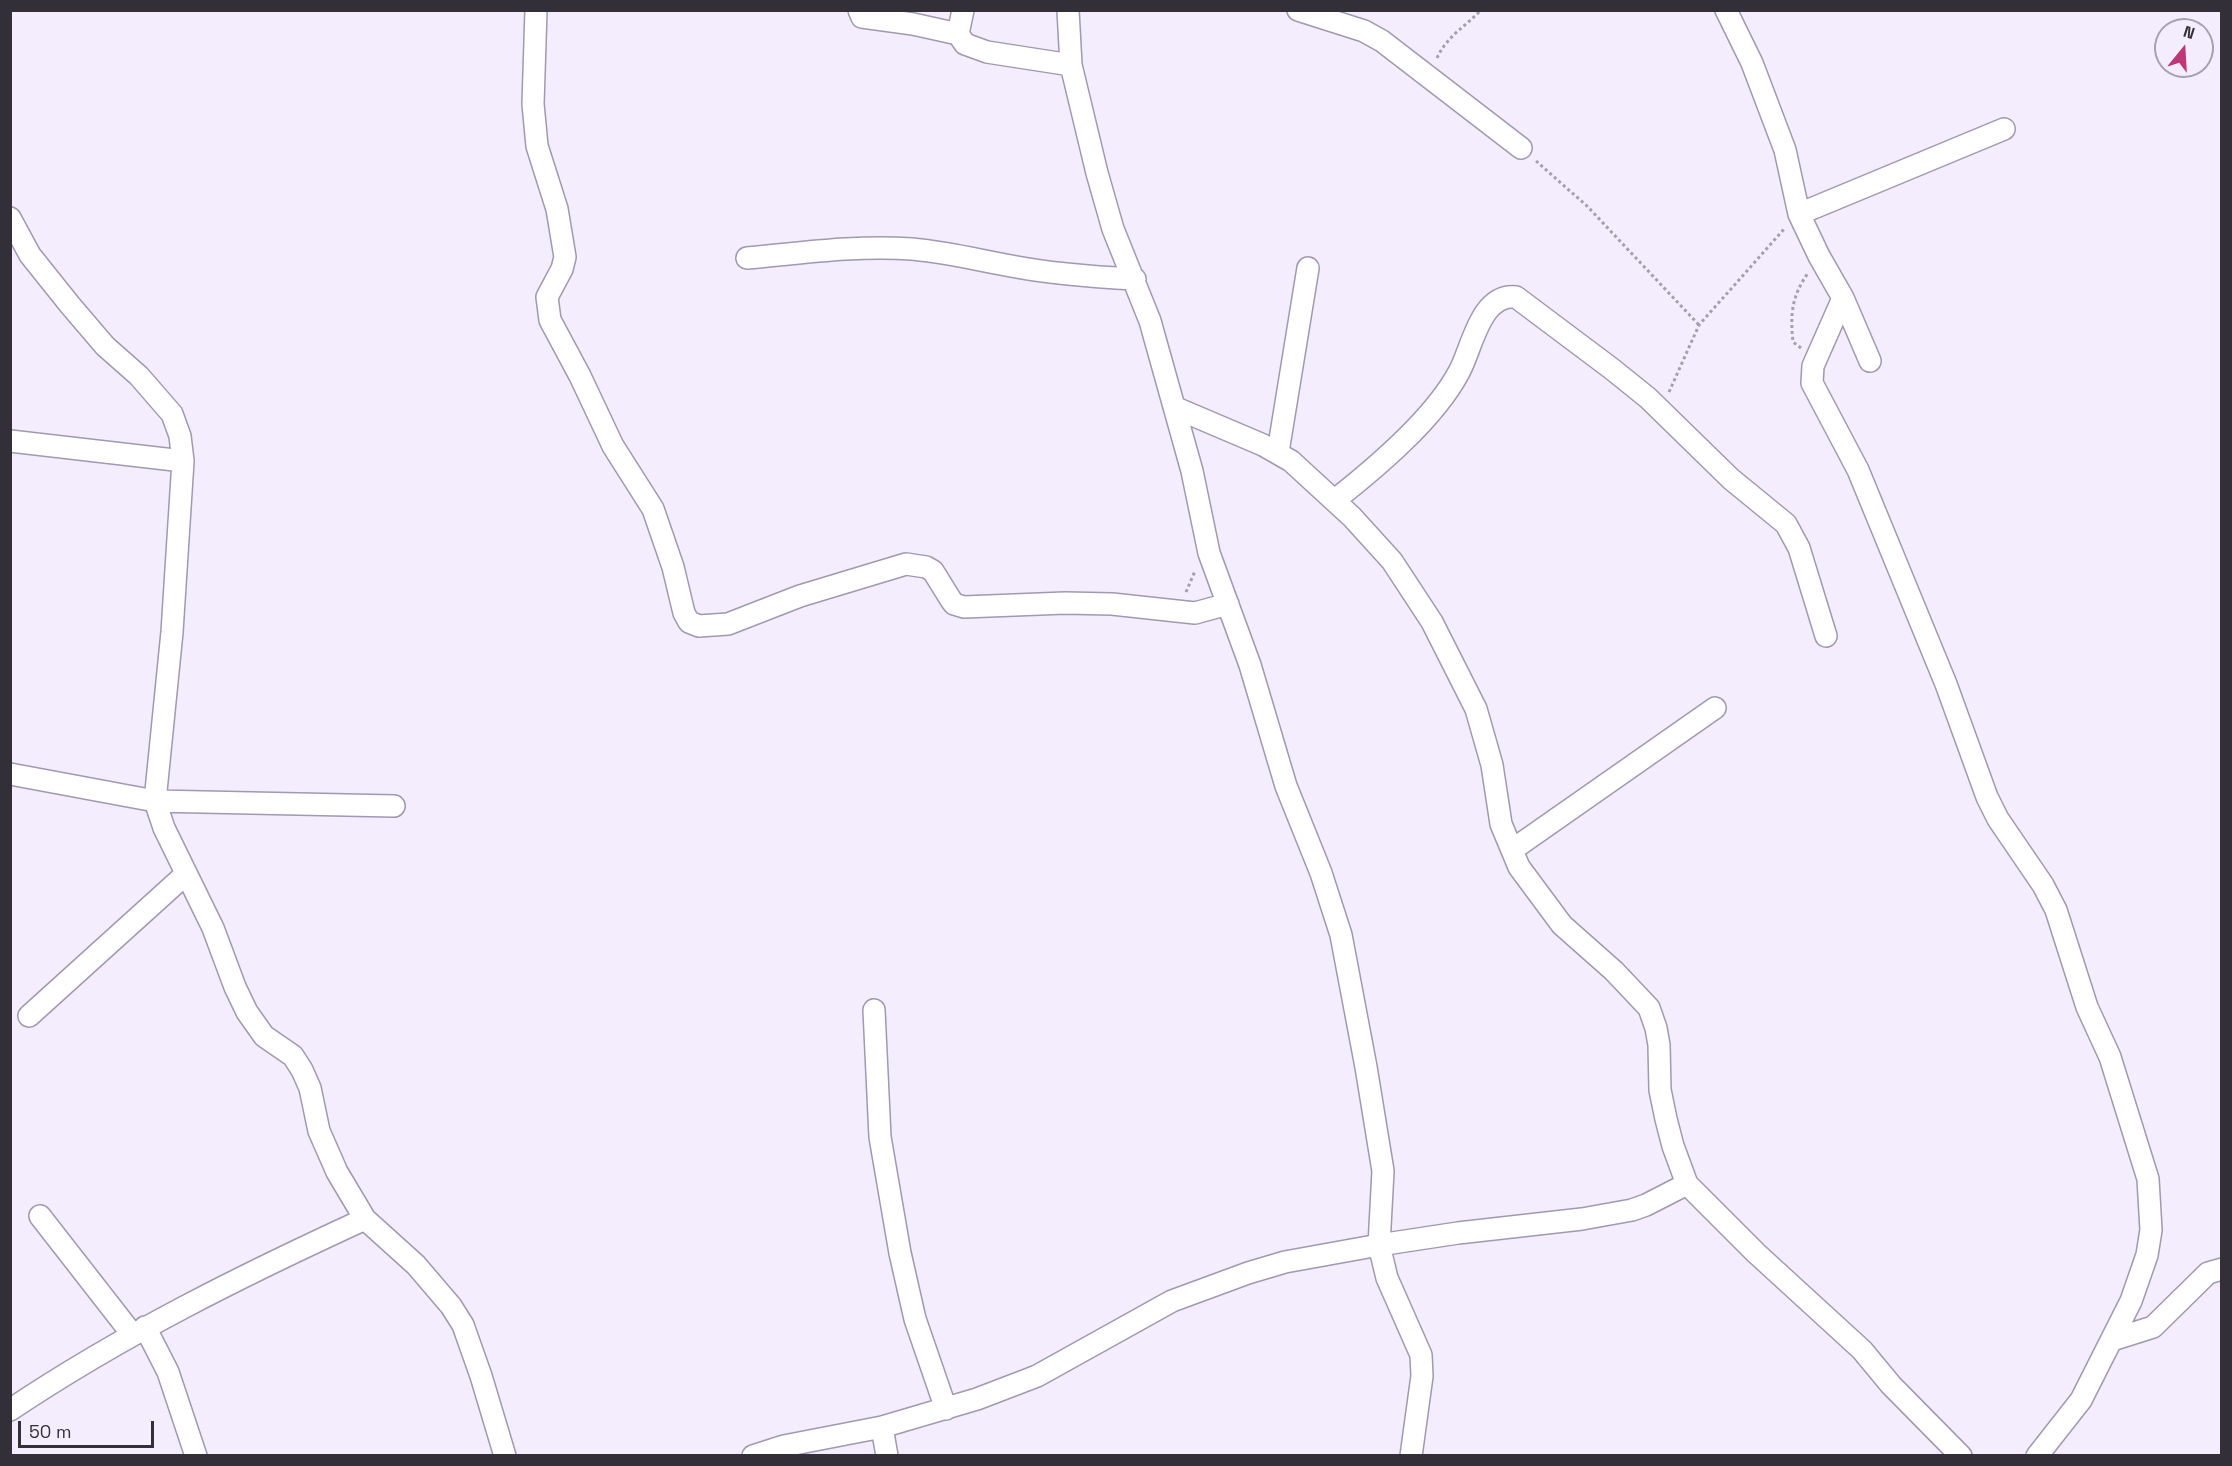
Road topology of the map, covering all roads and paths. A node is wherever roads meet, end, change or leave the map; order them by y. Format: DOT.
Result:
graph roads {
  1 [pos="536,10"];
  2 [pos="859,10"];
  3 [pos="963,10"];
  4 [pos="1068,10"];
  5 [pos="1298,10"];
  6 [pos="1481,10"];
  7 [pos="1726,10"];
  8 [pos="958,34"];
  9 [pos="1071,65"];
  10 [pos="1428,76"];
  11 [pos="2004,129"];
  12 [pos="1521,148"];
  13 [pos="1799,214"];
  14 [pos="10,218"];
  15 [pos="1819,256"];
  16 [pos="747,258"];
  17 [pos="1308,268"];
  18 [pos="1135,279"];
  19 [pos="1843,298"];
  20 [pos="1699,325"];
  21 [pos="1817,360"];
  22 [pos="1870,361"];
  23 [pos="1176,408"];
  24 [pos="1661,411"];
  25 [pos="10,441"];
  26 [pos="1278,452"];
  27 [pos="183,461"];
  28 [pos="1335,501"];
  29 [pos="1209,553"];
  30 [pos="1181,598"];
  31 [pos="1228,604"];
  32 [pos="1827,636"];
  33 [pos="1715,708"];
  34 [pos="10,774"];
  35 [pos="155,801"];
  36 [pos="393,806"];
  37 [pos="1512,849"];
  38 [pos="186,874"];
  39 [pos="873,1010"];
  40 [pos="29,1016"];
  41 [pos="1687,1184"];
  42 [pos="40,1216"];
  43 [pos="365,1219"];
  44 [pos="1379,1245"];
  45 [pos="2222,1269"];
  46 [pos="139,1330"];
  47 [pos="2112,1340"];
  48 [pos="946,1409"];
  49 [pos="10,1410"];
  50 [pos="882,1427"];
  51 [pos="196,1455"];
  52 [pos="505,1455"];
  53 [pos="753,1455"];
  54 [pos="887,1455"];
  55 [pos="1411,1455"];
  56 [pos="1961,1455"];
  57 [pos="2037,1455"];
  1 -- 31 [label="street"];
  2 -- 8 [label="street"];
  3 -- 8 [label="street"];
  4 -- 9 [label="street"];
  5 -- 10 [label="street"];
  6 -- 10 [label="path"];
  7 -- 13 [label="street"];
  8 -- 9 [label="street"];
  9 -- 18 [label="street"];
  10 -- 12 [label="street"];
  11 -- 13 [label="street"];
  12 -- 20 [label="path"];
  13 -- 15 [label="street"];
  13 -- 20 [label="path"];
  14 -- 27 [label="street"];
  15 -- 19 [label="street"];
  15 -- 21 [label="path"];
  16 -- 18 [label="street"];
  17 -- 26 [label="street"];
  18 -- 23 [label="street"];
  19 -- 21 [label="street"];
  19 -- 22 [label="street"];
  20 -- 24 [label="path"];
  21 -- 47 [label="street"];
  23 -- 26 [label="street"];
  23 -- 29 [label="street"];
  24 -- 28 [label="street"];
  24 -- 32 [label="street"];
  25 -- 27 [label="street"];
  26 -- 28 [label="street"];
  27 -- 35 [label="street"];
  28 -- 37 [label="street"];
  29 -- 30 [label="path"];
  29 -- 31 [label="street"];
  31 -- 44 [label="street"];
  33 -- 37 [label="street"];
  34 -- 35 [label="street"];
  35 -- 36 [label="street"];
  35 -- 38 [label="street"];
  37 -- 41 [label="street"];
  38 -- 40 [label="street"];
  38 -- 43 [label="street"];
  39 -- 48 [label="street"];
  41 -- 44 [label="street"];
  41 -- 56 [label="street"];
  42 -- 46 [label="street"];
  43 -- 46 [label="street"];
  43 -- 52 [label="street"];
  44 -- 48 [label="street"];
  44 -- 55 [label="street"];
  45 -- 47 [label="street"];
  46 -- 49 [label="street"];
  46 -- 51 [label="street"];
  47 -- 57 [label="street"];
  48 -- 50 [label="street"];
  50 -- 53 [label="street"];
  50 -- 54 [label="street"];
}
